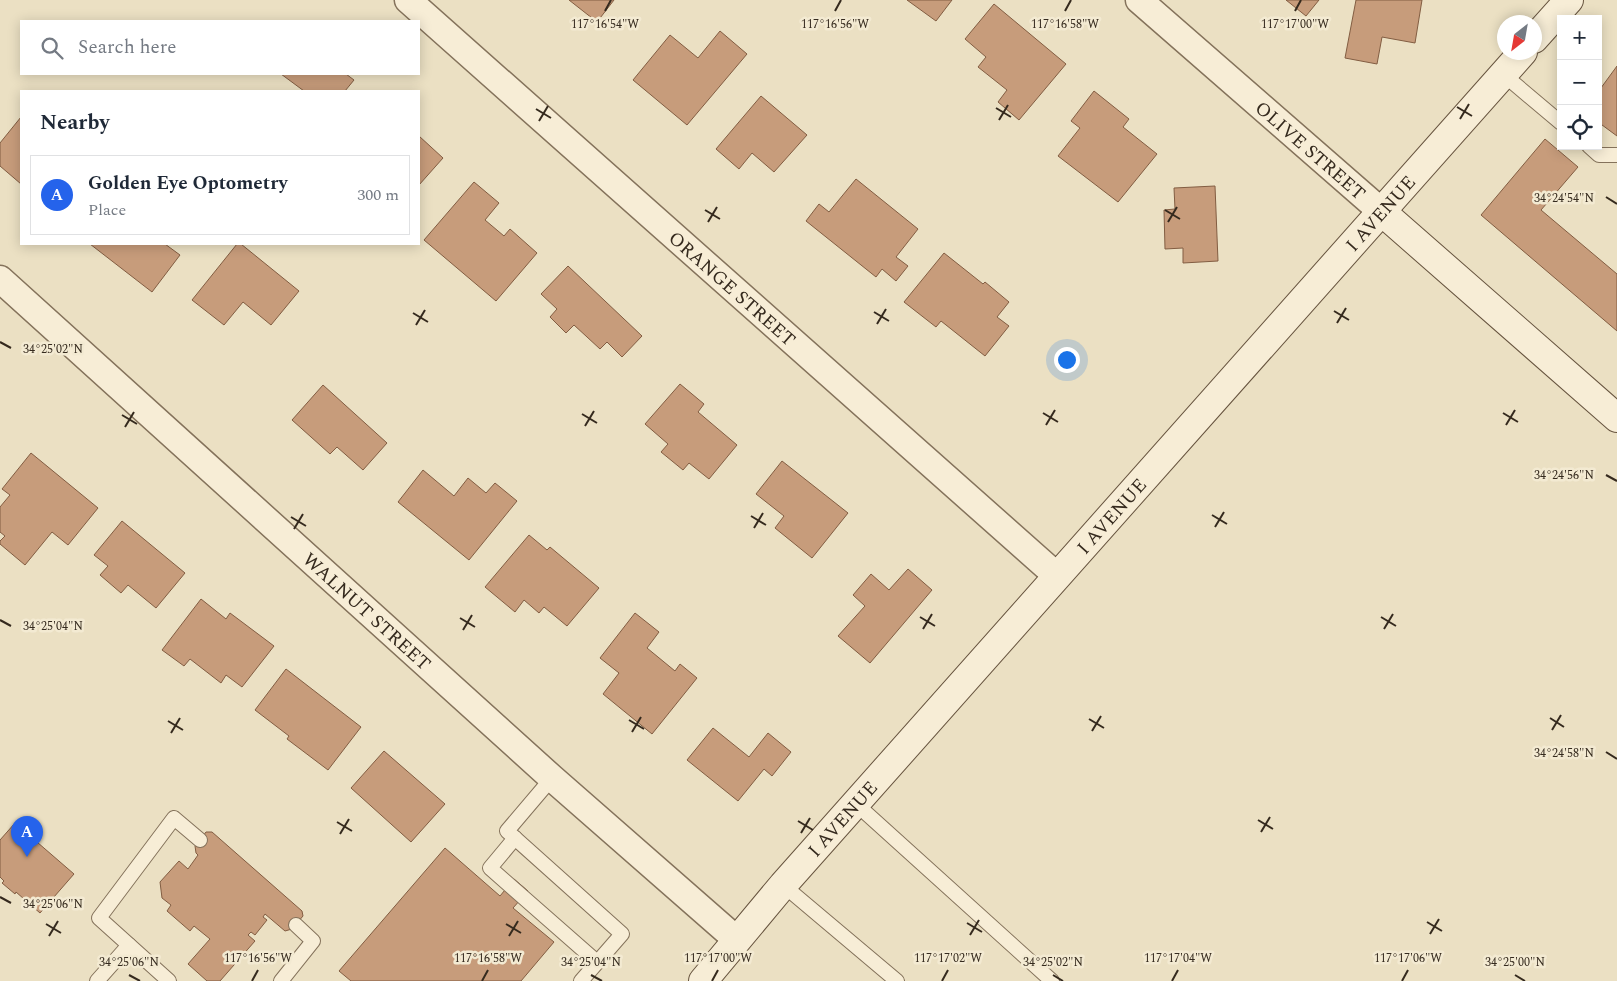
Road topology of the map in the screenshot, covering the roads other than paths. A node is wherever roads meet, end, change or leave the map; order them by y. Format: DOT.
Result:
graph roads {
  1 [pos="408,0"];
  2 [pos="1139,0"];
  3 [pos="1569,0"];
  4 [pos="1542,30"];
  5 [pos="1516,60"];
  6 [pos="1504,75"];
  7 [pos="1557,120"];
  8 [pos="1593,150"];
  9 [pos="1617,155"];
  10 [pos="1382,212"];
  11 [pos="0,279"];
  12 [pos="1617,418"];
  13 [pos="1057,576"];
  14 [pos="552,778"];
  15 [pos="855,803"];
  16 [pos="515,838"];
  17 [pos="200,840"];
  18 [pos="783,884"];
  19 [pos="296,925"];
  20 [pos="737,940"];
  21 [pos="129,945"];
  22 [pos="597,962"];
  23 [pos="97,981"];
  24 [pos="169,981"];
  25 [pos="281,981"];
  26 [pos="581,981"];
  27 [pos="703,981"];
  28 [pos="897,981"];
  29 [pos="1052,981"];
  1 -- 13 [label="street, ORANGE STREET"];
  2 -- 10 [label="street, OLIVE STREET"];
  3 -- 4 [label="main road"];
  5 -- 6 [label="main road, I AVENUE"];
  6 -- 7 [label="lane"];
  6 -- 10 [label="main road, I AVENUE"];
  8 -- 9 [label="lane"];
  10 -- 12 [label="main road, OLIVE STREET"];
  10 -- 13 [label="main road, I AVENUE"];
  11 -- 14 [label="street, WALNUT STREET"];
  13 -- 15 [label="main road, I AVENUE"];
  14 -- 16 [label="lane"];
  14 -- 20 [label="street, WALNUT STREET"];
  15 -- 18 [label="main road, I AVENUE"];
  15 -- 29 [label="lane"];
  16 -- 22 [label="lane"];
  16 -- 22 [label="lane"];
  17 -- 21 [label="lane"];
  18 -- 20 [label="main road, I AVENUE"];
  18 -- 28 [label="lane"];
  19 -- 25 [label="lane"];
  20 -- 27 [label="main road, I AVENUE"];
  21 -- 23 [label="lane"];
  21 -- 24 [label="lane"];
  22 -- 26 [label="lane"];
}
